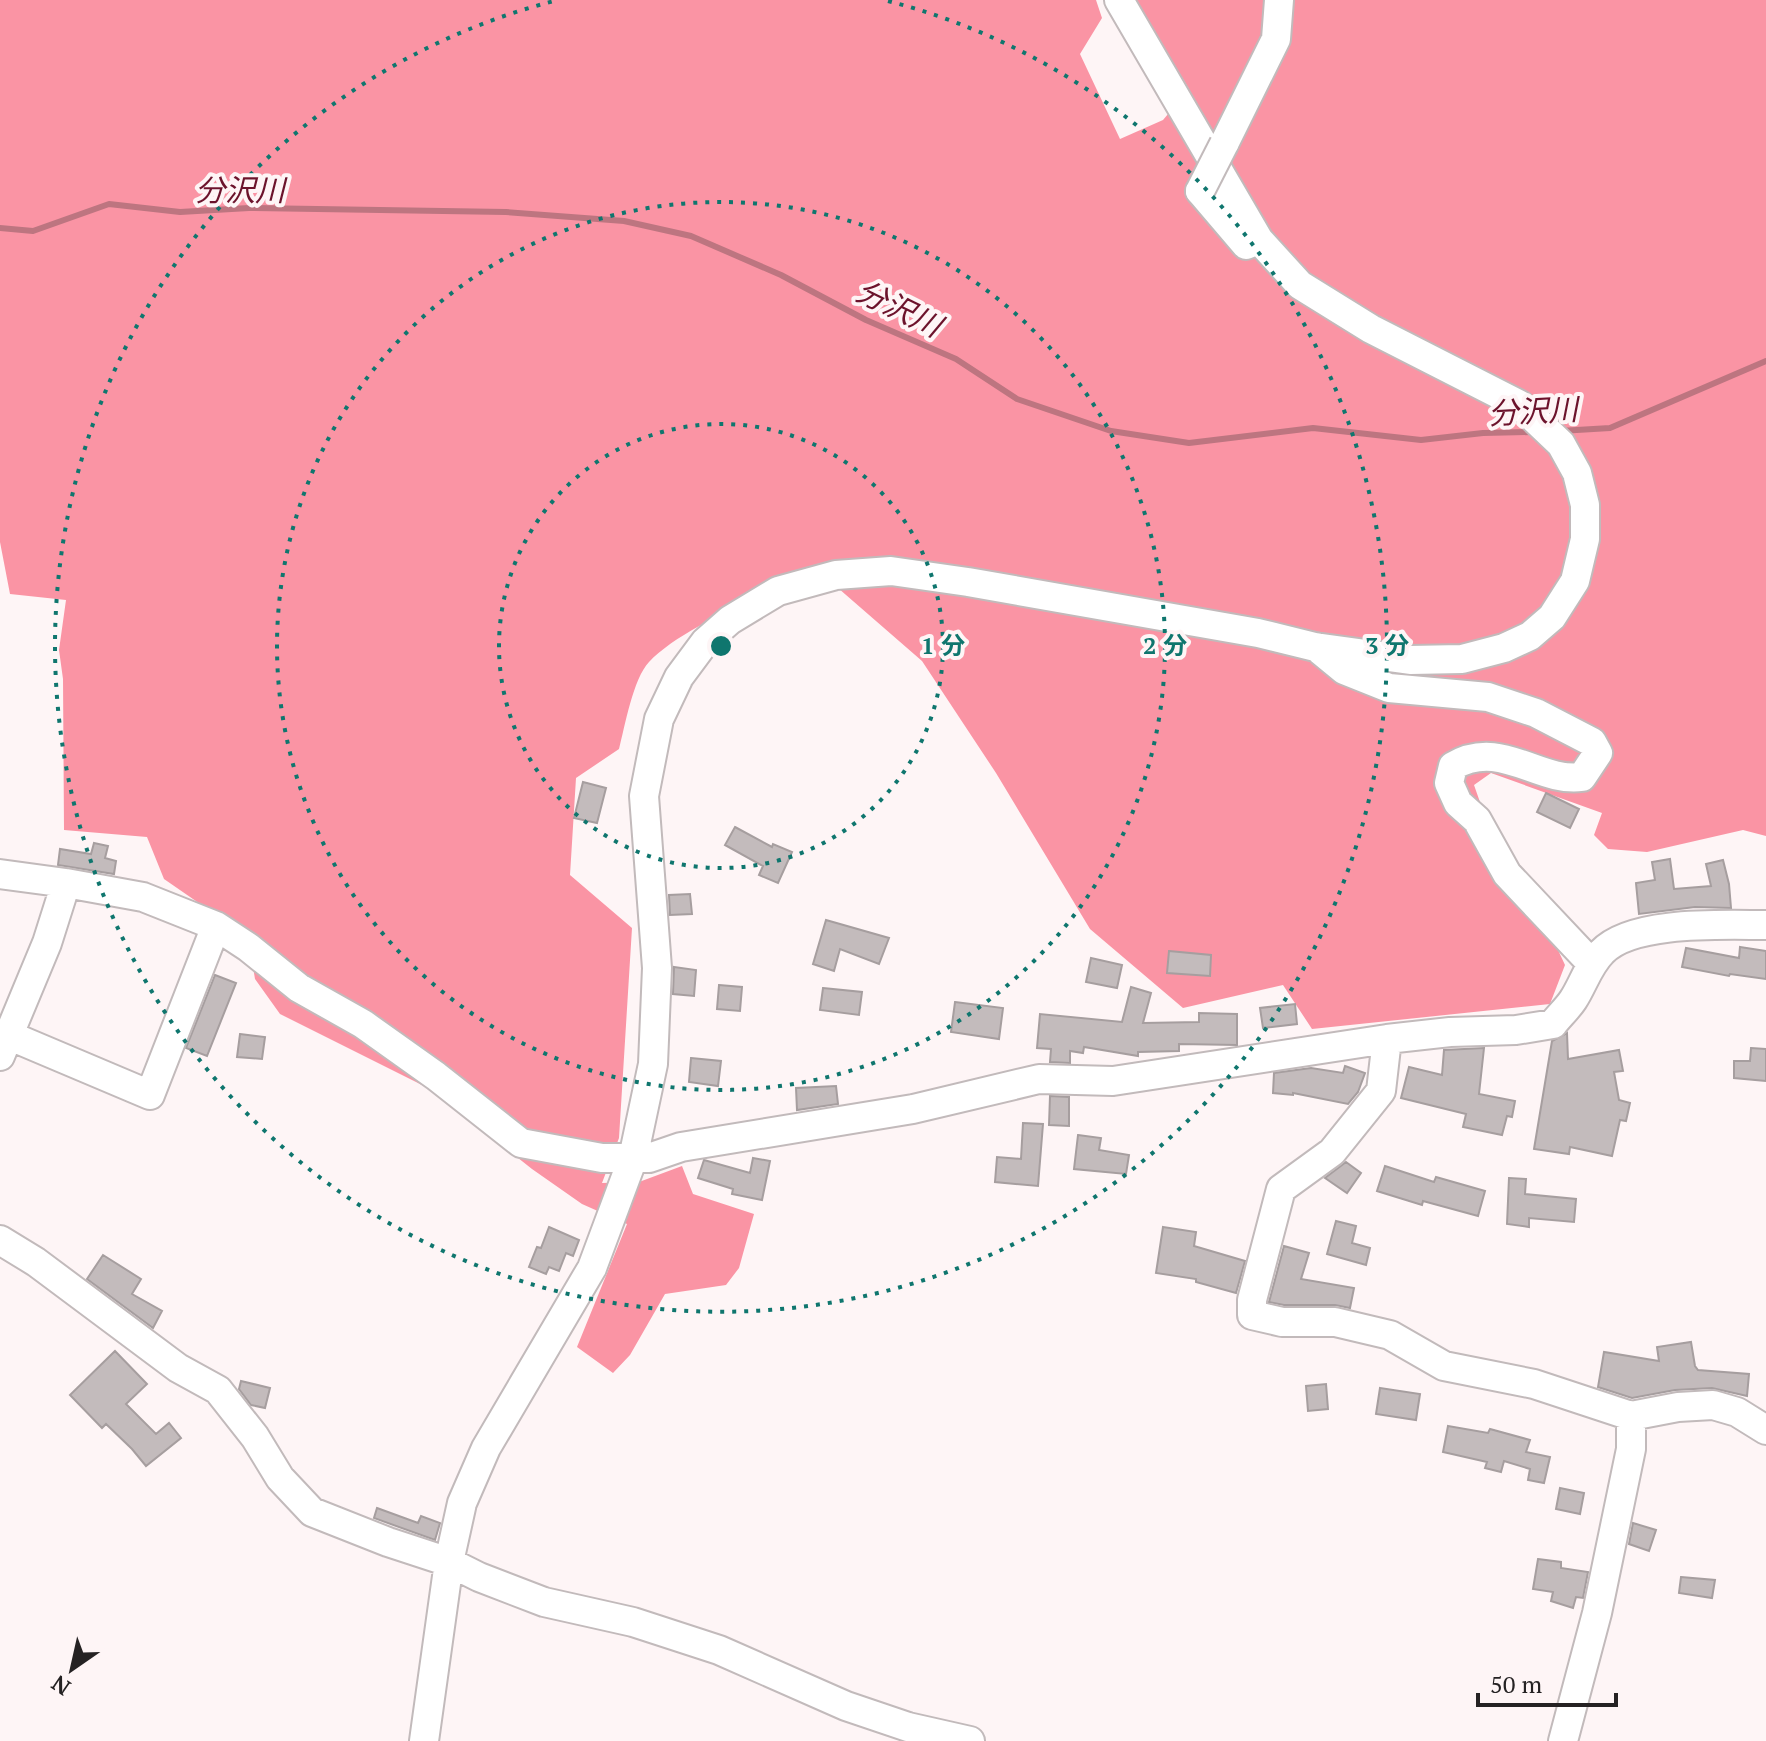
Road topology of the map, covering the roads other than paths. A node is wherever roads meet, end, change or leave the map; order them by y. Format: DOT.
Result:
graph roads {
  1 [pos="1119,0"];
  2 [pos="1279,0"];
  3 [pos="1259,240"];
  4 [pos="1315,647"];
  5 [pos="0,874"];
  6 [pos="66,883"];
  7 [pos="1766,925"];
  8 [pos="216,926"];
  9 [pos="1592,964"];
  10 [pos="1387,1039"];
  11 [pos="4,1046"];
  12 [pos="633,1158"];
  13 [pos="0,1240"];
  14 [pos="1631,1416"];
  15 [pos="1766,1430"];
  16 [pos="449,1562"];
  17 [pos="424,1741"];
  18 [pos="970,1741"];
  19 [pos="1563,1741"];
  1 -- 3 [label="street"];
  2 -- 3 [label="street, bridge"];
  3 -- 4 [label="street"];
  4 -- 9 [label="street"];
  4 -- 12 [label="street"];
  5 -- 6 [label="street"];
  6 -- 8 [label="street"];
  6 -- 11 [label="street"];
  7 -- 9 [label="street"];
  8 -- 11 [label="street"];
  8 -- 12 [label="street"];
  9 -- 10 [label="street"];
  10 -- 12 [label="street"];
  10 -- 14 [label="street"];
  12 -- 16 [label="street"];
  13 -- 16 [label="street"];
  14 -- 15 [label="street"];
  14 -- 19 [label="street"];
  16 -- 17 [label="street"];
  16 -- 18 [label="street"];
}
